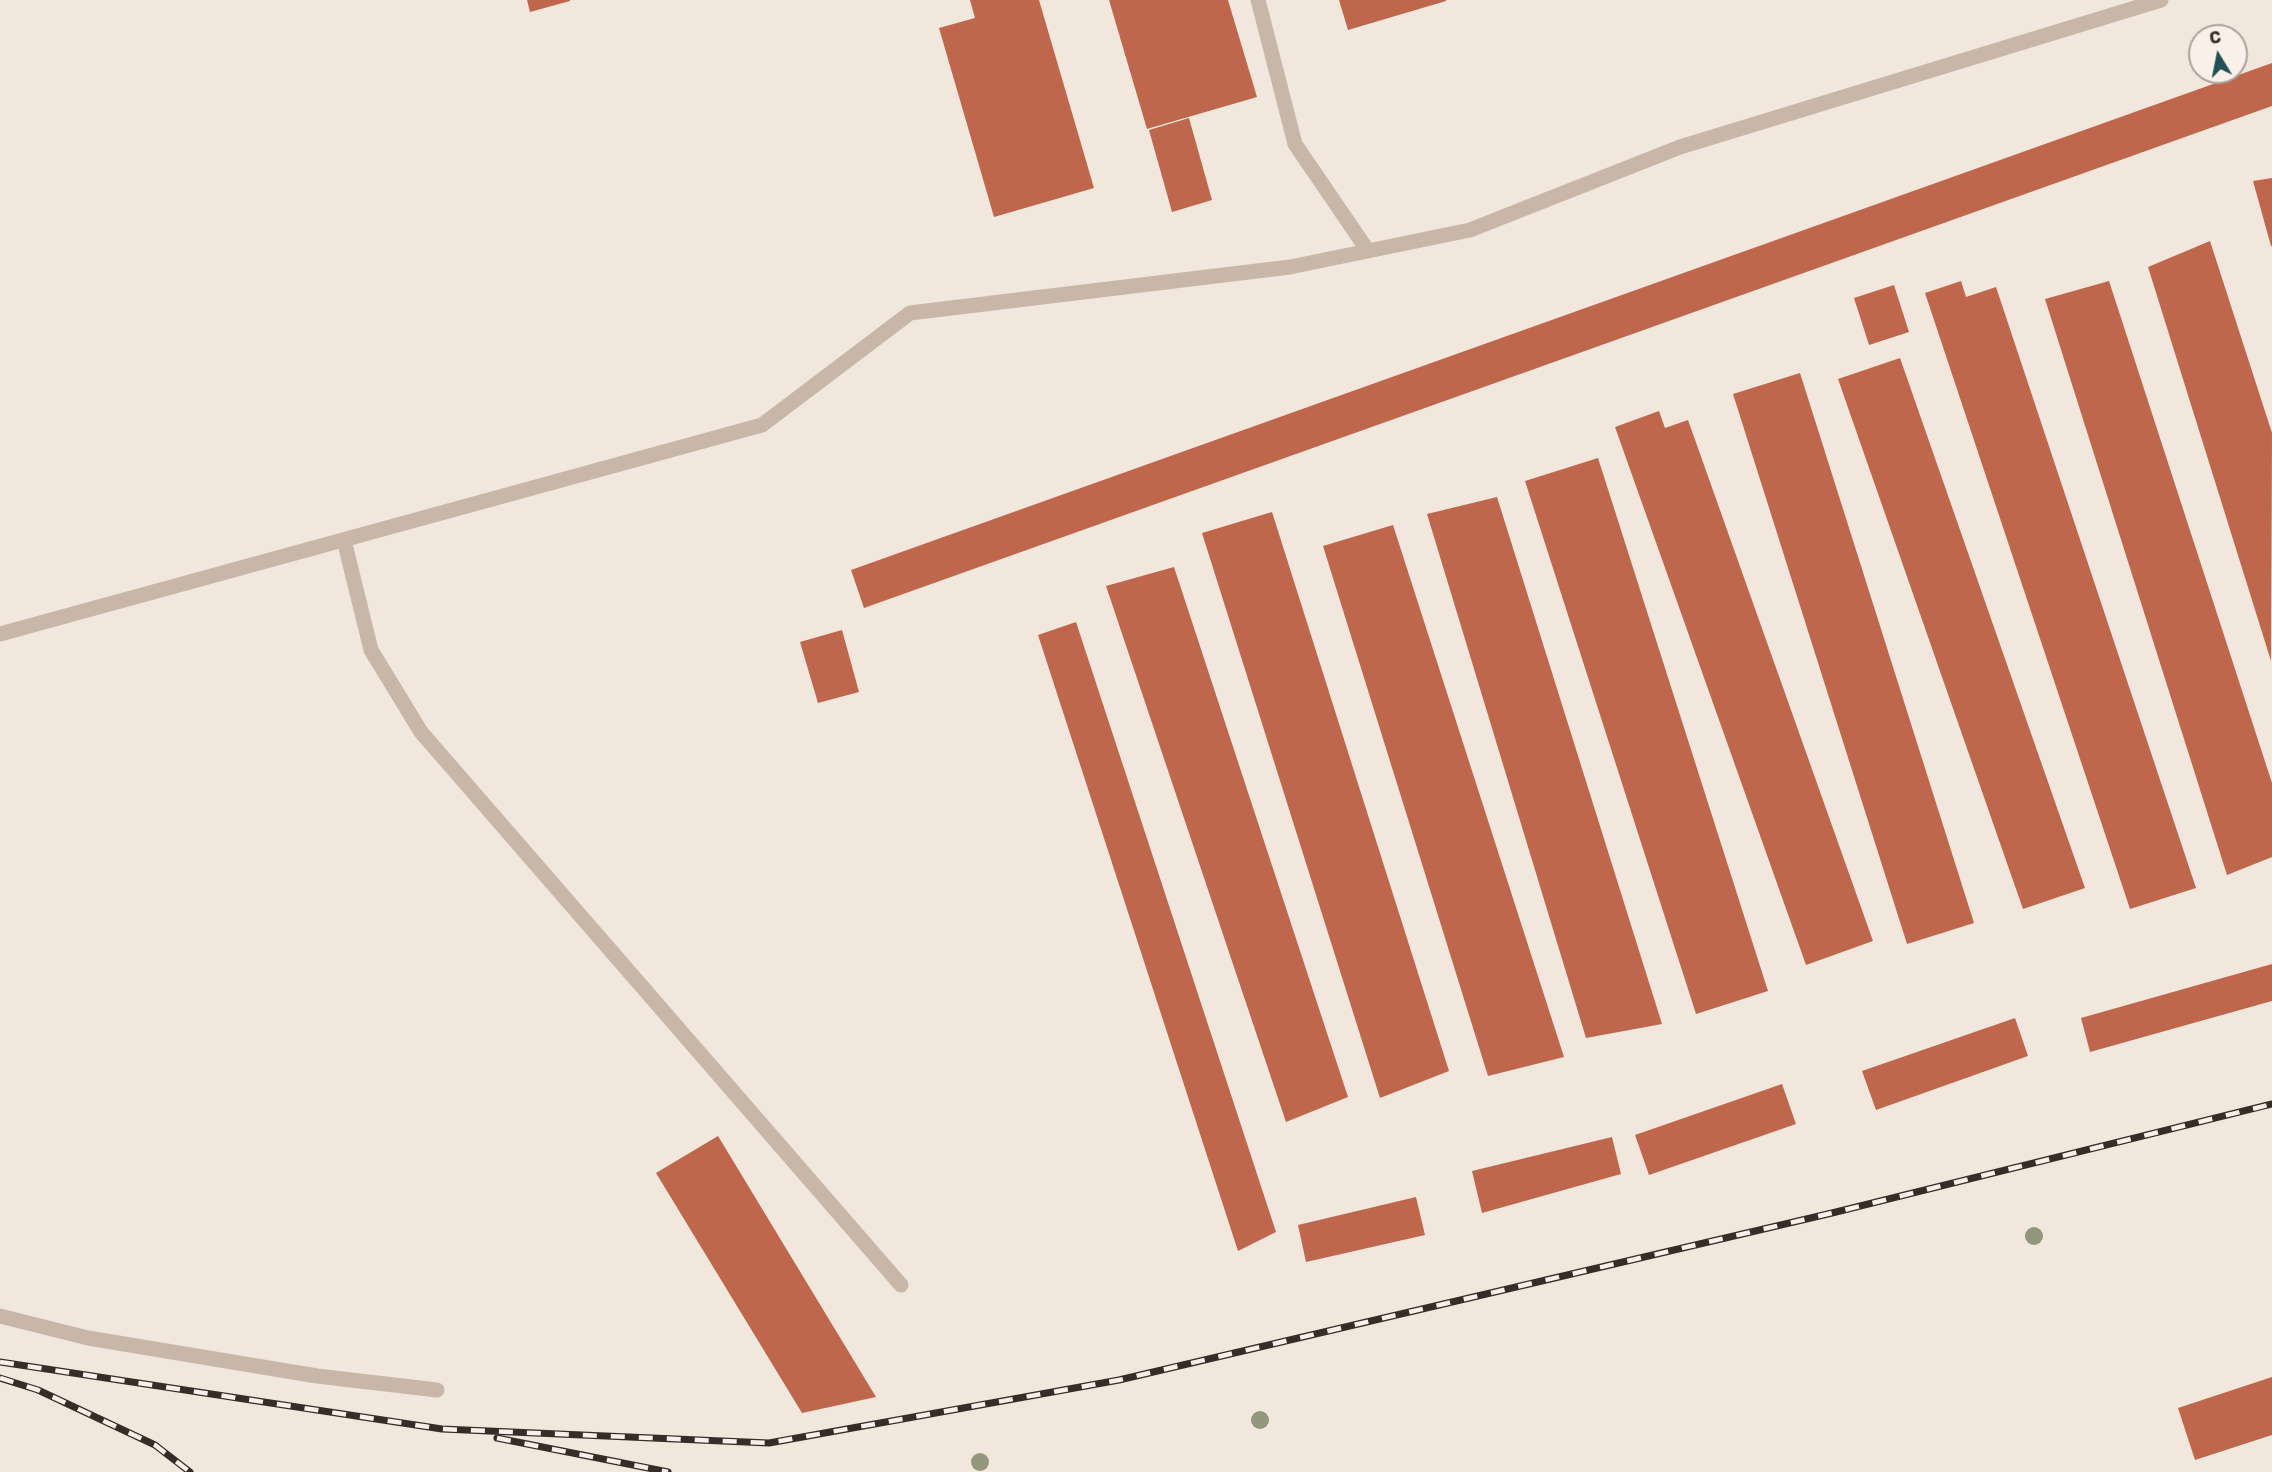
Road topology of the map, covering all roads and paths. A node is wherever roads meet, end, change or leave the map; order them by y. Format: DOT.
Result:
graph roads {
  1 [pos="1258,0"];
  2 [pos="2162,0"];
  3 [pos="1368,251"];
  4 [pos="344,540"];
  5 [pos="0,634"];
  6 [pos="901,1284"];
  7 [pos="0,1316"];
  8 [pos="437,1390"];
  1 -- 3 [label="lane"];
  2 -- 3 [label="lane"];
  3 -- 4 [label="lane"];
  4 -- 5 [label="lane"];
  4 -- 6 [label="lane"];
  7 -- 8 [label="lane"];
}
